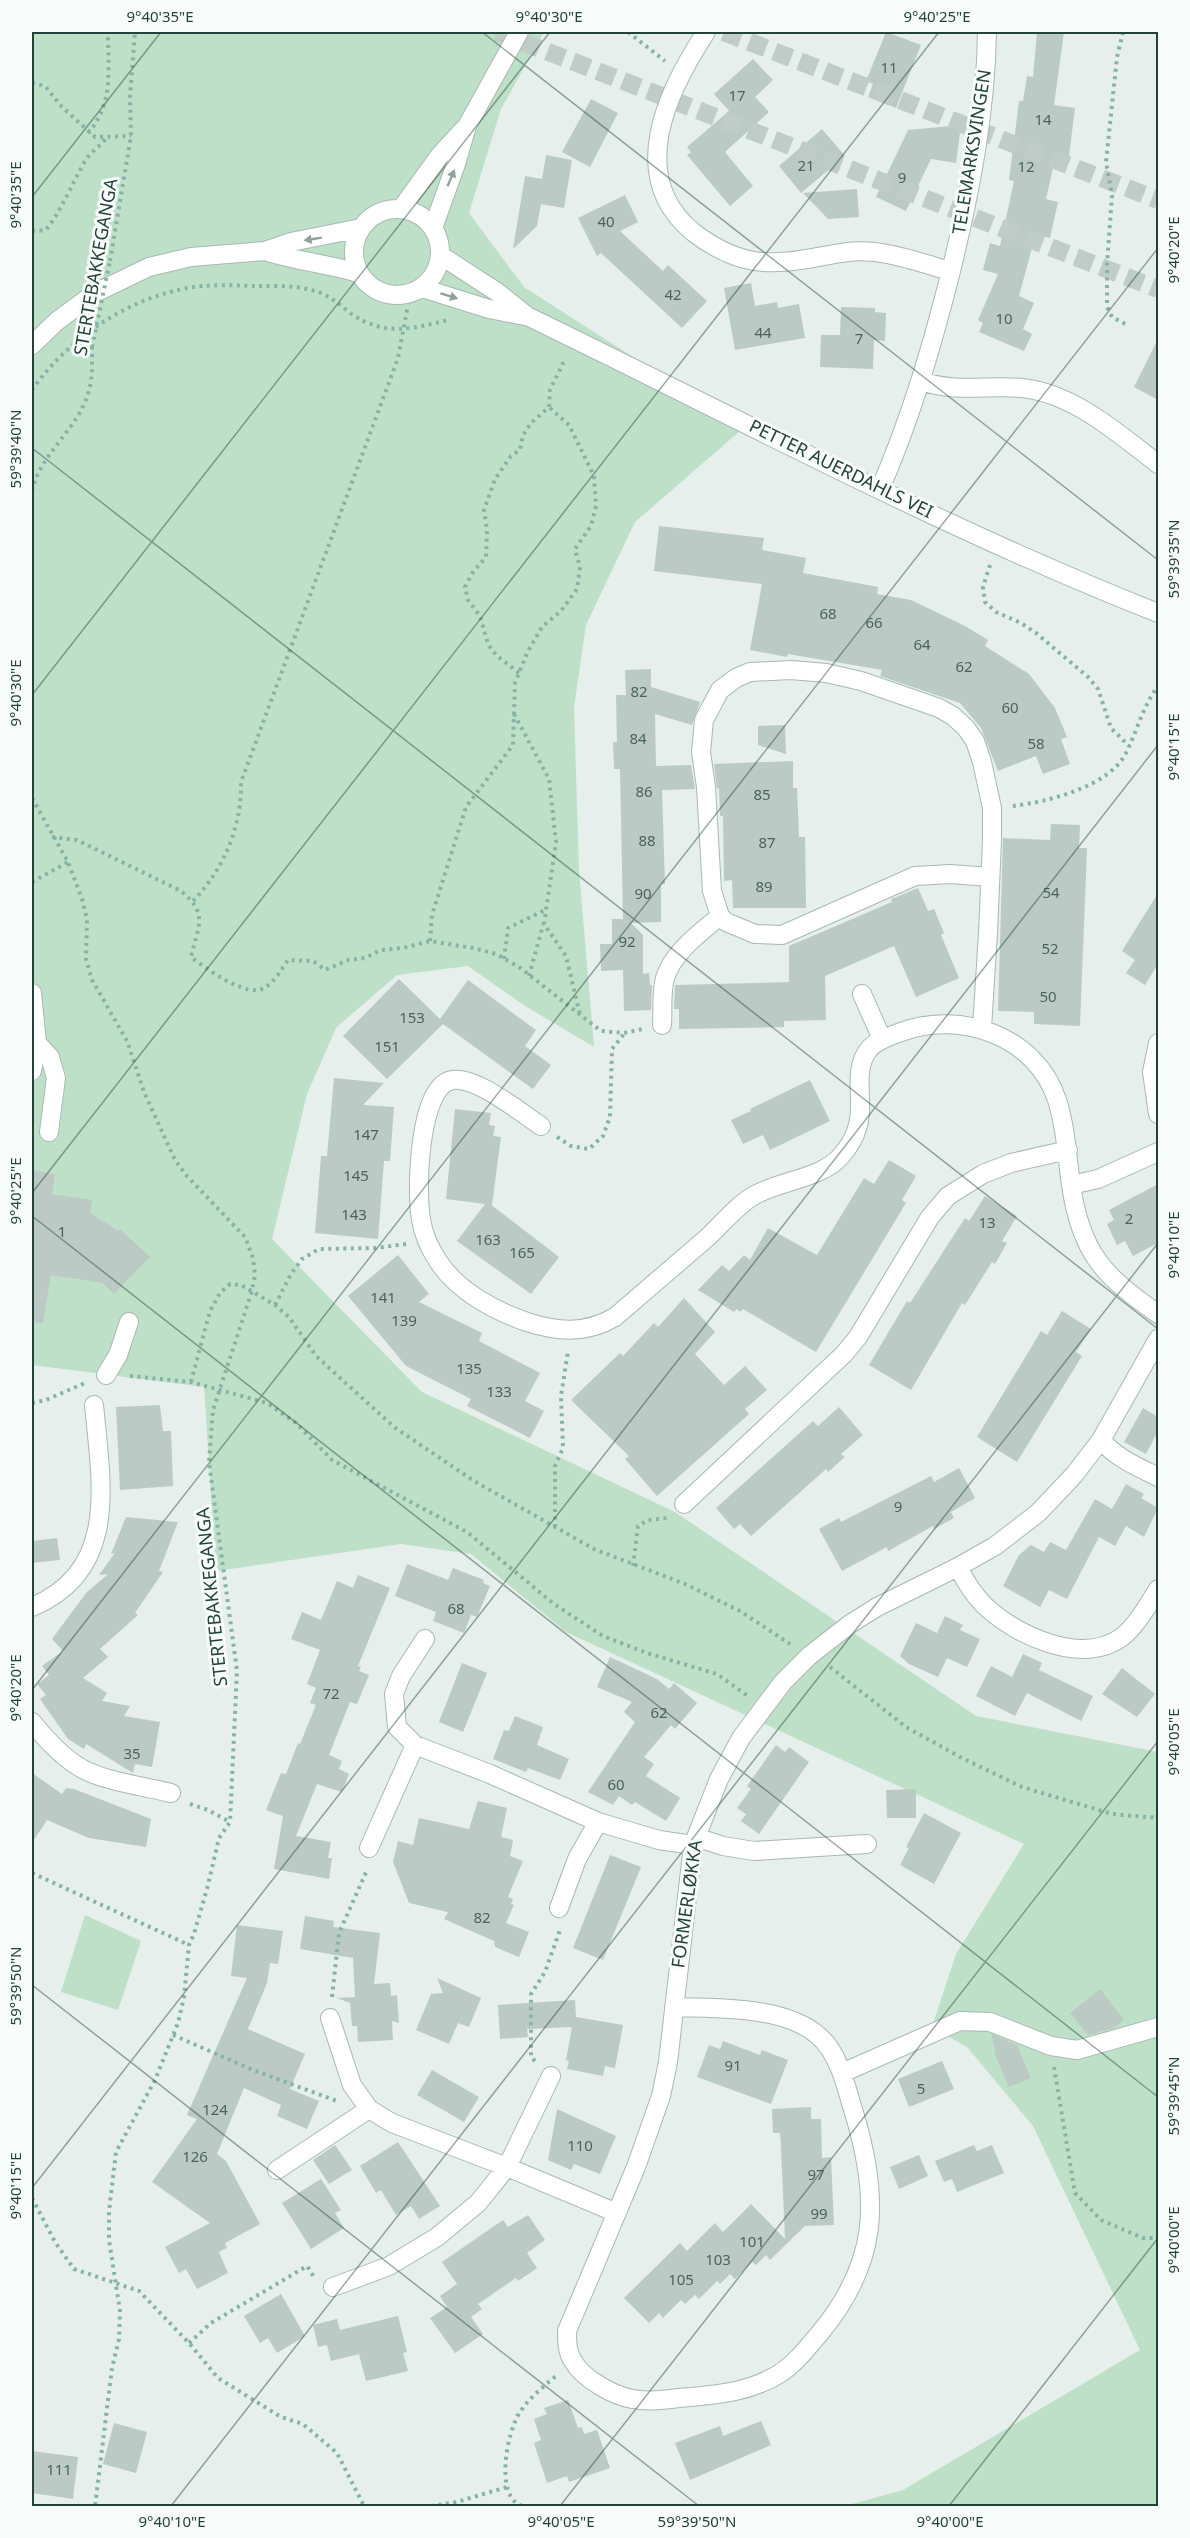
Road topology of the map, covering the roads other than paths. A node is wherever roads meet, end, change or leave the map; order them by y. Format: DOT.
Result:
graph roads {
  1 [pos="519,32"];
  2 [pos="706,32"];
  3 [pos="987,32"];
  4 [pos="467,126"];
  5 [pos="401,209"];
  6 [pos="361,228"];
  7 [pos="433,228"];
  8 [pos="265,251"];
  9 [pos="440,255"];
  10 [pos="951,272"];
  11 [pos="359,273"];
  12 [pos="416,290"];
  13 [pos="527,316"];
  14 [pos="32,345"];
  15 [pos="921,381"];
  16 [pos="1158,464"];
  17 [pos="880,489"];
  18 [pos="1158,613"];
  19 [pos="990,877"];
  20 [pos="720,916"];
  21 [pos="32,993"];
  22 [pos="862,994"];
  23 [pos="662,1025"];
  24 [pos="982,1028"];
  25 [pos="882,1039"];
  26 [pos="37,1043"];
  27 [pos="1158,1043"];
  28 [pos="32,1071"];
  29 [pos="1158,1114"];
  30 [pos="541,1126"];
  31 [pos="49,1132"];
  32 [pos="1068,1150"];
  33 [pos="1158,1152"];
  34 [pos="1071,1185"];
  35 [pos="1158,1314"];
  36 [pos="129,1322"];
  37 [pos="1158,1338"];
  38 [pos="106,1374"];
  39 [pos="94,1405"];
  40 [pos="1101,1440"];
  41 [pos="1158,1477"];
  42 [pos="684,1504"];
  43 [pos="958,1567"];
  44 [pos="1158,1589"];
  45 [pos="32,1607"];
  46 [pos="425,1639"];
  47 [pos="32,1722"];
  48 [pos="415,1745"];
  49 [pos="171,1793"];
  50 [pos="598,1822"];
  51 [pos="694,1841"];
  52 [pos="867,1844"];
  53 [pos="369,1848"];
  54 [pos="559,1908"];
  55 [pos="674,2007"];
  56 [pos="330,2018"];
  57 [pos="1158,2027"];
  58 [pos="842,2073"];
  59 [pos="551,2076"];
  60 [pos="369,2109"];
  61 [pos="507,2167"];
  62 [pos="277,2170"];
  63 [pos="617,2213"];
  64 [pos="333,2287"];
  1 -- 4 [label="street"];
  2 -- 10 [label="street"];
  3 -- 10 [label="street, TELEMARKSVINGEN"];
  4 -- 5 [label="street"];
  7 -- 4 [label="street, one-way"];
  5 -- 6 [label="street"];
  5 -- 7 [label="street"];
  6 -- 8 [label="street, one-way"];
  6 -- 11 [label="street"];
  7 -- 9 [label="street"];
  8 -- 11 [label="street"];
  8 -- 14 [label="street"];
  9 -- 12 [label="street"];
  9 -- 13 [label="street, PETTER AUERDAHLS VEI"];
  10 -- 15 [label="street, TELEMARKSVINGEN"];
  11 -- 12 [label="street"];
  12 -- 13 [label="street, PETTER AUERDAHLS VEI, one-way"];
  13 -- 17 [label="street, PETTER AUERDAHLS VEI"];
  15 -- 16 [label="street"];
  15 -- 17 [label="street, TELEMARKSVINGEN"];
  17 -- 18 [label="street, PETTER AUERDAHLS VEI"];
  19 -- 20 [label="street"];
  19 -- 20 [label="street"];
  19 -- 24 [label="street"];
  20 -- 23 [label="street"];
  21 -- 26 [label="street"];
  22 -- 25 [label="street"];
  24 -- 25 [label="street"];
  24 -- 32 [label="street"];
  25 -- 30 [label="street"];
  26 -- 28 [label="street"];
  26 -- 31 [label="street"];
  27 -- 29 [label="street"];
  32 -- 34 [label="street"];
  32 -- 42 [label="street"];
  33 -- 34 [label="street"];
  34 -- 35 [label="street"];
  36 -- 38 [label="street"];
  37 -- 40 [label="street, FORMERLØKKA"];
  39 -- 45 [label="street"];
  40 -- 41 [label="street"];
  40 -- 43 [label="street, FORMERLØKKA"];
  43 -- 44 [label="street"];
  43 -- 51 [label="street, FORMERLØKKA"];
  46 -- 48 [label="street"];
  47 -- 49 [label="street"];
  48 -- 50 [label="street"];
  48 -- 53 [label="street"];
  50 -- 51 [label="street"];
  50 -- 54 [label="street"];
  51 -- 52 [label="street"];
  51 -- 55 [label="street, FORMERLØKKA"];
  55 -- 58 [label="street"];
  55 -- 63 [label="street, FORMERLØKKA"];
  56 -- 60 [label="street"];
  57 -- 58 [label="street"];
  58 -- 63 [label="street, FORMERLØKKA"];
  59 -- 61 [label="street"];
  60 -- 61 [label="street"];
  60 -- 62 [label="street"];
  61 -- 63 [label="street"];
  61 -- 64 [label="street"];
}
